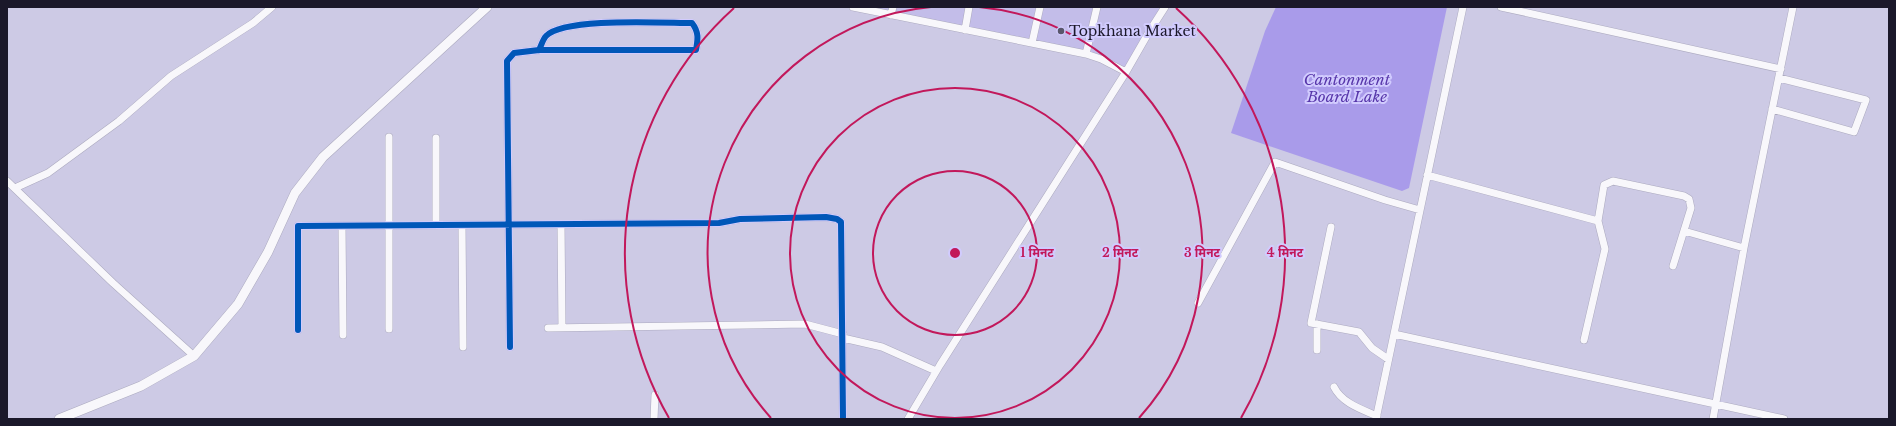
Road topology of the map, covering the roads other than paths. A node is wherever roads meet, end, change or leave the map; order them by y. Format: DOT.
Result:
graph roads {
  1 [pos="272,7"];
  2 [pos="487,7"];
  3 [pos="853,7"];
  4 [pos="893,7"];
  5 [pos="969,7"];
  6 [pos="1040,7"];
  7 [pos="1097,7"];
  8 [pos="1165,7"];
  9 [pos="1463,7"];
  10 [pos="1501,7"];
  11 [pos="1793,7"];
  12 [pos="891,15"];
  13 [pos="964,30"];
  14 [pos="1032,43"];
  15 [pos="539,50"];
  16 [pos="1086,54"];
  17 [pos="1781,69"];
  18 [pos="1126,72"];
  19 [pos="1779,78"];
  20 [pos="1772,109"];
  21 [pos="389,137"];
  22 [pos="436,138"];
  23 [pos="1427,175"];
  24 [pos="7,181"];
  25 [pos="15,188"];
  26 [pos="1420,210"];
  27 [pos="1598,220"];
  28 [pos="561,224"];
  29 [pos="389,225"];
  30 [pos="436,225"];
  31 [pos="462,225"];
  32 [pos="509,225"];
  33 [pos="342,226"];
  34 [pos="1331,227"];
  35 [pos="1684,231"];
  36 [pos="1744,248"];
  37 [pos="1673,266"];
  38 [pos="1198,303"];
  39 [pos="1317,324"];
  40 [pos="548,328"];
  41 [pos="562,328"];
  42 [pos="389,329"];
  43 [pos="298,330"];
  44 [pos="1394,334"];
  45 [pos="343,335"];
  46 [pos="843,336"];
  47 [pos="1584,340"];
  48 [pos="464,347"];
  49 [pos="510,347"];
  50 [pos="1317,350"];
  51 [pos="194,356"];
  52 [pos="1388,359"];
  53 [pos="936,371"];
  54 [pos="1334,387"];
  55 [pos="655,395"];
  56 [pos="1716,404"];
  57 [pos="1376,417"];
  58 [pos="59,419"];
  59 [pos="654,419"];
  60 [pos="843,419"];
  61 [pos="908,419"];
  62 [pos="1713,419"];
  63 [pos="1784,419"];
  1 -- 25 [label="street"];
  2 -- 51 [label="street"];
  3 -- 12 [label="street"];
  4 -- 12 [label="street"];
  5 -- 13 [label="street"];
  6 -- 14 [label="street"];
  7 -- 16 [label="street"];
  8 -- 18 [label="street"];
  9 -- 23 [label="street"];
  10 -- 17 [label="street"];
  11 -- 17 [label="street"];
  12 -- 13 [label="street"];
  13 -- 14 [label="street"];
  14 -- 16 [label="street"];
  15 -- 15 [label="street"];
  15 -- 32 [label="street"];
  16 -- 18 [label="street"];
  17 -- 19 [label="street"];
  18 -- 53 [label="street"];
  19 -- 20 [label="street"];
  19 -- 20 [label="street"];
  20 -- 36 [label="street"];
  21 -- 29 [label="street"];
  22 -- 30 [label="street"];
  23 -- 26 [label="street"];
  23 -- 27 [label="street"];
  24 -- 25 [label="street"];
  25 -- 51 [label="street"];
  26 -- 38 [label="street"];
  26 -- 44 [label="street"];
  27 -- 35 [label="street"];
  27 -- 47 [label="street"];
  28 -- 32 [label="street"];
  28 -- 41 [label="street"];
  28 -- 46 [label="street"];
  29 -- 30 [label="street"];
  29 -- 33 [label="street"];
  29 -- 42 [label="street"];
  30 -- 31 [label="street"];
  31 -- 32 [label="street"];
  31 -- 48 [label="street"];
  32 -- 49 [label="street"];
  33 -- 43 [label="street"];
  33 -- 45 [label="street"];
  34 -- 39 [label="street"];
  35 -- 36 [label="street"];
  35 -- 37 [label="street"];
  36 -- 56 [label="street"];
  39 -- 50 [label="street"];
  39 -- 52 [label="street"];
  40 -- 41 [label="street"];
  41 -- 46 [label="street"];
  44 -- 52 [label="street"];
  44 -- 56 [label="street"];
  46 -- 53 [label="street"];
  46 -- 60 [label="street"];
  51 -- 58 [label="street"];
  52 -- 57 [label="street"];
  53 -- 61 [label="street"];
  54 -- 57 [label="street"];
  55 -- 59 [label="street"];
  56 -- 62 [label="street"];
  56 -- 63 [label="street"];
}
